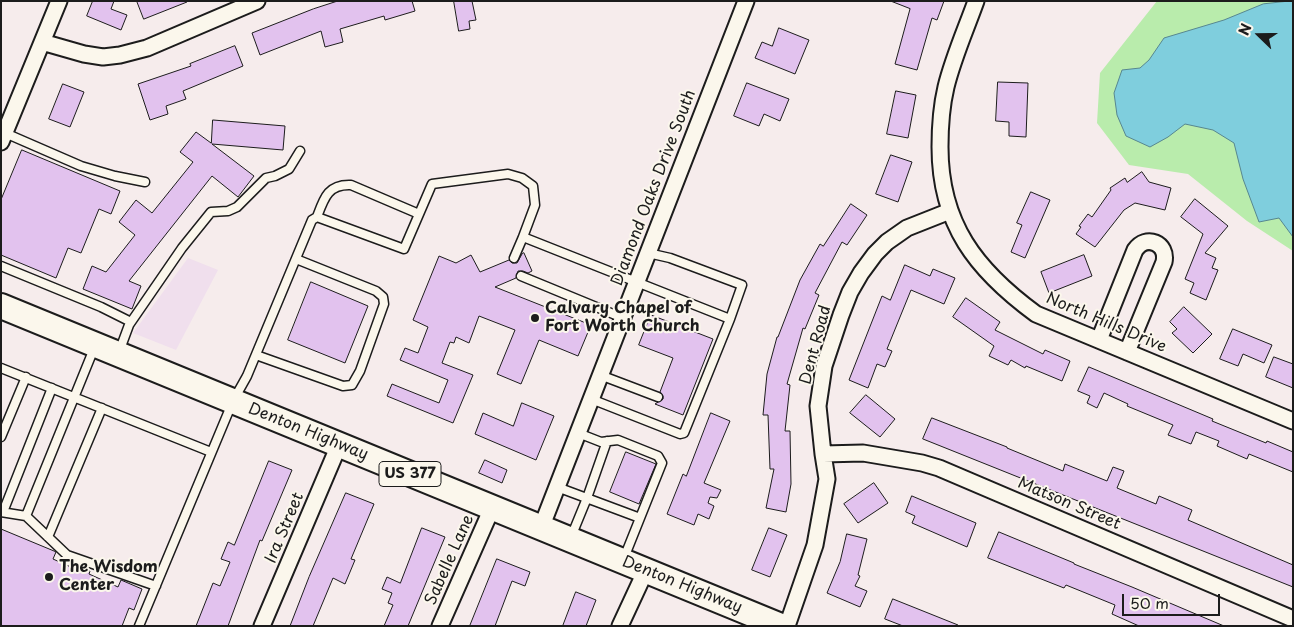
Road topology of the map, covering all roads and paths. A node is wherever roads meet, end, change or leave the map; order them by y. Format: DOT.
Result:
graph roads {
  1 [pos="59,1"];
  2 [pos="257,1"];
  3 [pos="746,1"];
  4 [pos="976,1"];
  5 [pos="42,42"];
  6 [pos="3,138"];
  7 [pos="300,151"];
  8 [pos="145,182"];
  9 [pos="950,211"];
  10 [pos="419,214"];
  11 [pos="317,216"];
  12 [pos="523,237"];
  13 [pos="648,253"];
  14 [pos="514,258"];
  15 [pos="296,259"];
  16 [pos="1,266"];
  17 [pos="521,276"];
  18 [pos="637,281"];
  19 [pos="1,306"];
  20 [pos="623,318"];
  21 [pos="730,318"];
  22 [pos="131,322"];
  23 [pos="1099,340"];
  24 [pos="96,345"];
  25 [pos="1127,352"];
  26 [pos="119,354"];
  27 [pos="256,355"];
  28 [pos="2,370"];
  29 [pos="600,376"];
  30 [pos="26,378"];
  31 [pos="52,388"];
  32 [pos="74,397"];
  33 [pos="658,397"];
  34 [pos="591,399"];
  35 [pos="232,401"];
  36 [pos="102,408"];
  37 [pos="1293,421"];
  38 [pos="578,433"];
  39 [pos="1,437"];
  40 [pos="607,441"];
  41 [pos="339,445"];
  42 [pos="211,452"];
  43 [pos="822,454"];
  44 [pos="557,487"];
  45 [pos="587,498"];
  46 [pos="492,508"];
  47 [pos="2,512"];
  48 [pos="26,516"];
  49 [pos="640,518"];
  50 [pos="541,528"];
  51 [pos="48,537"];
  52 [pos="570,539"];
  53 [pos="622,561"];
  54 [pos="646,570"];
  55 [pos="156,586"];
  56 [pos="1293,619"];
  57 [pos="139,626"];
  58 [pos="262,626"];
  59 [pos="440,626"];
  60 [pos="620,626"];
  61 [pos="781,626"];
  62 [pos="788,626"];
  1 -- 5 [label="street"];
  2 -- 5 [label="street"];
  3 -- 13 [label="street, Diamond Oaks Drive South"];
  4 -- 9 [label="street, North Hills Drive"];
  5 -- 6 [label="street"];
  6 -- 8 [label="lane"];
  7 -- 22 [label="lane"];
  9 -- 23 [label="street, North Hills Drive"];
  9 -- 43 [label="street, Dent Road"];
  10 -- 11 [label="lane"];
  10 -- 11 [label="lane"];
  10 -- 12 [label="lane"];
  11 -- 15 [label="lane"];
  12 -- 14 [label="lane"];
  12 -- 18 [label="lane"];
  13 -- 18 [label="street, Diamond Oaks Drive South"];
  13 -- 21 [label="lane"];
  15 -- 27 [label="lane"];
  15 -- 27 [label="lane"];
  16 -- 22 [label="lane"];
  17 -- 20 [label="lane"];
  18 -- 20 [label="street, Diamond Oaks Drive South"];
  18 -- 21 [label="lane"];
  19 -- 24 [label="main road, Denton Highway / US 377"];
  20 -- 29 [label="street, Diamond Oaks Drive South"];
  21 -- 34 [label="lane"];
  22 -- 26 [label="lane"];
  23 -- 25 [label="street, North Hills Drive"];
  23 -- 25 [label="street"];
  24 -- 26 [label="main road, Denton Highway / US 377"];
  24 -- 32 [label="lane"];
  25 -- 37 [label="street, North Hills Drive"];
  26 -- 35 [label="main road, Denton Highway / US 377"];
  27 -- 35 [label="lane"];
  28 -- 30 [label="lane"];
  29 -- 33 [label="lane"];
  29 -- 34 [label="street, Diamond Oaks Drive South"];
  30 -- 31 [label="lane"];
  30 -- 39 [label="lane"];
  31 -- 32 [label="lane"];
  31 -- 47 [label="lane"];
  32 -- 36 [label="lane"];
  32 -- 48 [label="lane"];
  34 -- 38 [label="street, Diamond Oaks Drive South"];
  35 -- 41 [label="main road, Denton Highway / US 377"];
  35 -- 42 [label="lane"];
  36 -- 42 [label="lane"];
  36 -- 51 [label="lane"];
  38 -- 40 [label="lane"];
  38 -- 44 [label="street, Diamond Oaks Drive South"];
  40 -- 45 [label="lane"];
  40 -- 49 [label="lane"];
  41 -- 46 [label="main road, Denton Highway / US 377"];
  41 -- 58 [label="street, Ira Street"];
  42 -- 55 [label="lane"];
  43 -- 56 [label="street, Matson Street"];
  43 -- 62 [label="street, Dent Road"];
  44 -- 45 [label="lane"];
  44 -- 50 [label="street, Diamond Oaks Drive South"];
  45 -- 49 [label="lane"];
  45 -- 52 [label="lane"];
  46 -- 50 [label="main road, Denton Highway / US 377"];
  46 -- 59 [label="street, Sabelle Lane"];
  47 -- 48 [label="lane"];
  48 -- 51 [label="lane"];
  49 -- 53 [label="lane"];
  50 -- 52 [label="main road, Denton Highway / US 377"];
  51 -- 55 [label="lane"];
  52 -- 53 [label="main road, Denton Highway / US 377"];
  53 -- 54 [label="main road, Denton Highway / US 377"];
  54 -- 60 [label="street"];
  54 -- 61 [label="main road, Denton Highway / US 377"];
  55 -- 57 [label="lane"];
}
